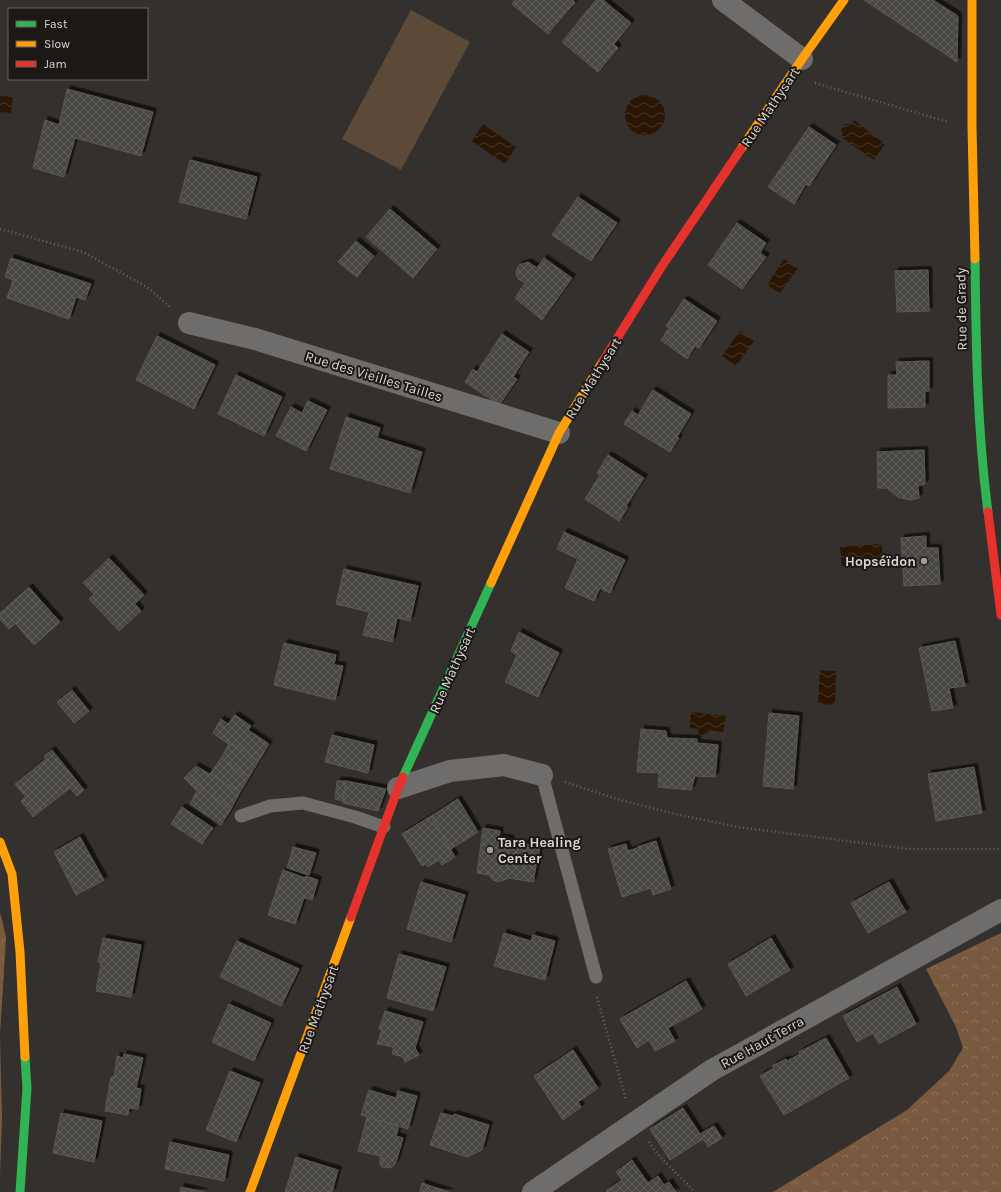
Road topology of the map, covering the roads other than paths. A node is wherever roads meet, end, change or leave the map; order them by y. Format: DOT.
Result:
graph roads {
  1 [pos="723,0"];
  2 [pos="844,0"];
  3 [pos="972,0"];
  4 [pos="796,68"];
  5 [pos="189,323"];
  6 [pos="559,434"];
  7 [pos="1001,615"];
  8 [pos="542,775"];
  9 [pos="398,788"];
  10 [pos="241,816"];
  11 [pos="384,827"];
  12 [pos="0,842"];
  13 [pos="1001,910"];
  14 [pos="596,977"];
  15 [pos="20,1192"];
  16 [pos="250,1192"];
  17 [pos="533,1192"];
  1 -- 4 [label="street"];
  2 -- 4 [label="street, Rue Mathysart"];
  3 -- 7 [label="street, Rue de Grady"];
  4 -- 6 [label="street, Rue Mathysart"];
  5 -- 6 [label="street, Rue des Vieilles Tailles"];
  6 -- 9 [label="street, Rue Mathysart"];
  8 -- 9 [label="street"];
  8 -- 14 [label="lane"];
  9 -- 11 [label="street, Rue Mathysart"];
  10 -- 11 [label="lane"];
  11 -- 16 [label="street, Rue Mathysart"];
  12 -- 15 [label="street"];
  13 -- 17 [label="street, Rue Haut Terra"];
}
